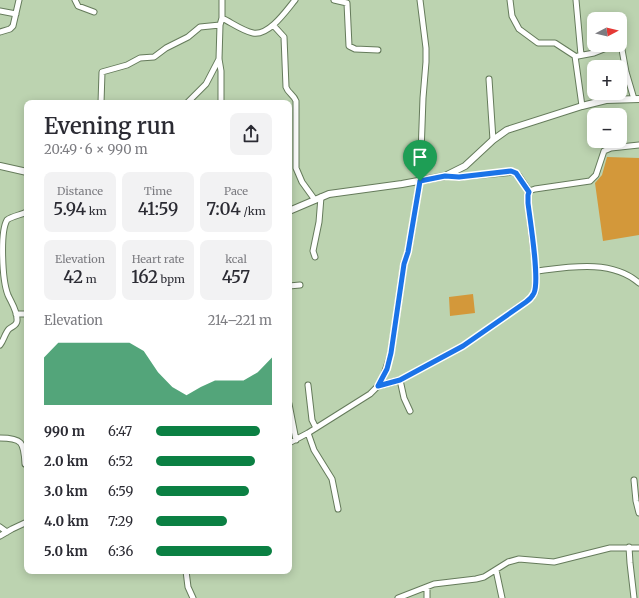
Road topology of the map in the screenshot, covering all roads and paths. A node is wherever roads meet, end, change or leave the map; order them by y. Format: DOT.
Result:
graph roads {
  1 [pos="19,0"];
  2 [pos="75,0"];
  3 [pos="222,0"];
  4 [pos="295,0"];
  5 [pos="334,0"];
  6 [pos="420,0"];
  7 [pos="510,0"];
  8 [pos="576,0"];
  9 [pos="0,11"];
  10 [pos="94,12"];
  11 [pos="16,14"];
  12 [pos="222,18"];
  13 [pos="220,25"];
  14 [pos="273,25"];
  15 [pos="0,32"];
  16 [pos="378,50"];
  17 [pos="596,52"];
  18 [pos="623,52"];
  19 [pos="581,55"];
  20 [pos="575,56"];
  21 [pos="219,59"];
  22 [pos="489,79"];
  23 [pos="637,99"];
  24 [pos="100,100"];
  25 [pos="190,100"];
  26 [pos="221,100"];
  27 [pos="582,106"];
  28 [pos="493,140"];
  29 [pos="639,145"];
  30 [pos="0,166"];
  31 [pos="24,171"];
  32 [pos="445,176"];
  33 [pos="420,181"];
  34 [pos="529,192"];
  35 [pos="318,198"];
  36 [pos="292,210"];
  37 [pos="24,213"];
  38 [pos="315,258"];
  39 [pos="536,271"];
  40 [pos="639,283"];
  41 [pos="300,285"];
  42 [pos="292,286"];
  43 [pos="16,314"];
  44 [pos="24,314"];
  45 [pos="0,345"];
  46 [pos="400,380"];
  47 [pos="308,385"];
  48 [pos="378,386"];
  49 [pos="410,412"];
  50 [pos="292,419"];
  51 [pos="316,428"];
  52 [pos="308,433"];
  53 [pos="0,438"];
  54 [pos="296,440"];
  55 [pos="292,442"];
  56 [pos="24,449"];
  57 [pos="634,480"];
  58 [pos="338,509"];
  59 [pos="639,513"];
  60 [pos="24,524"];
  61 [pos="0,527"];
  62 [pos="7,532"];
  63 [pos="0,536"];
  64 [pos="629,547"];
  65 [pos="639,548"];
  66 [pos="496,570"];
  67 [pos="186,574"];
  68 [pos="426,587"];
  69 [pos="639,592"];
  70 [pos="633,596"];
  71 [pos="193,598"];
  72 [pos="398,598"];
  73 [pos="427,598"];
  74 [pos="502,598"];
  1 -- 11 [label="street"];
  2 -- 10 [label="street"];
  3 -- 12 [label="street"];
  4 -- 14 [label="street"];
  5 -- 16 [label="street"];
  6 -- 33 [label="street"];
  7 -- 20 [label="street"];
  8 -- 19 [label="street"];
  9 -- 11 [label="street"];
  11 -- 15 [label="street"];
  12 -- 13 [label="street"];
  12 -- 14 [label="street"];
  13 -- 21 [label="street"];
  13 -- 24 [label="street"];
  14 -- 35 [label="street"];
  17 -- 19 [label="street"];
  18 -- 23 [label="street"];
  19 -- 20 [label="street"];
  20 -- 27 [label="street"];
  21 -- 25 [label="street"];
  21 -- 26 [label="street"];
  22 -- 28 [label="street"];
  23 -- 27 [label="street"];
  27 -- 28 [label="street"];
  28 -- 32 [label="street"];
  29 -- 34 [label="street"];
  30 -- 31 [label="street"];
  32 -- 33 [label="street"];
  32 -- 34 [label="street"];
  33 -- 35 [label="street"];
  33 -- 48 [label="street"];
  34 -- 39 [label="street"];
  35 -- 36 [label="street"];
  35 -- 38 [label="street"];
  37 -- 43 [label="street"];
  39 -- 40 [label="street"];
  39 -- 46 [label="street"];
  41 -- 42 [label="street"];
  43 -- 44 [label="street"];
  43 -- 45 [label="street"];
  46 -- 48 [label="street"];
  46 -- 49 [label="street"];
  47 -- 51 [label="street"];
  48 -- 51 [label="street"];
  50 -- 54 [label="street"];
  51 -- 52 [label="street"];
  52 -- 54 [label="street"];
  52 -- 58 [label="street"];
  53 -- 56 [label="street"];
  54 -- 55 [label="street"];
  57 -- 59 [label="street"];
  60 -- 62 [label="street"];
  61 -- 62 [label="street"];
  62 -- 63 [label="street"];
  64 -- 65 [label="street"];
  64 -- 66 [label="street"];
  64 -- 70 [label="street"];
  66 -- 68 [label="street"];
  66 -- 74 [label="street"];
  67 -- 71 [label="street"];
  68 -- 72 [label="street"];
  68 -- 73 [label="street"];
  69 -- 70 [label="street"];
}
